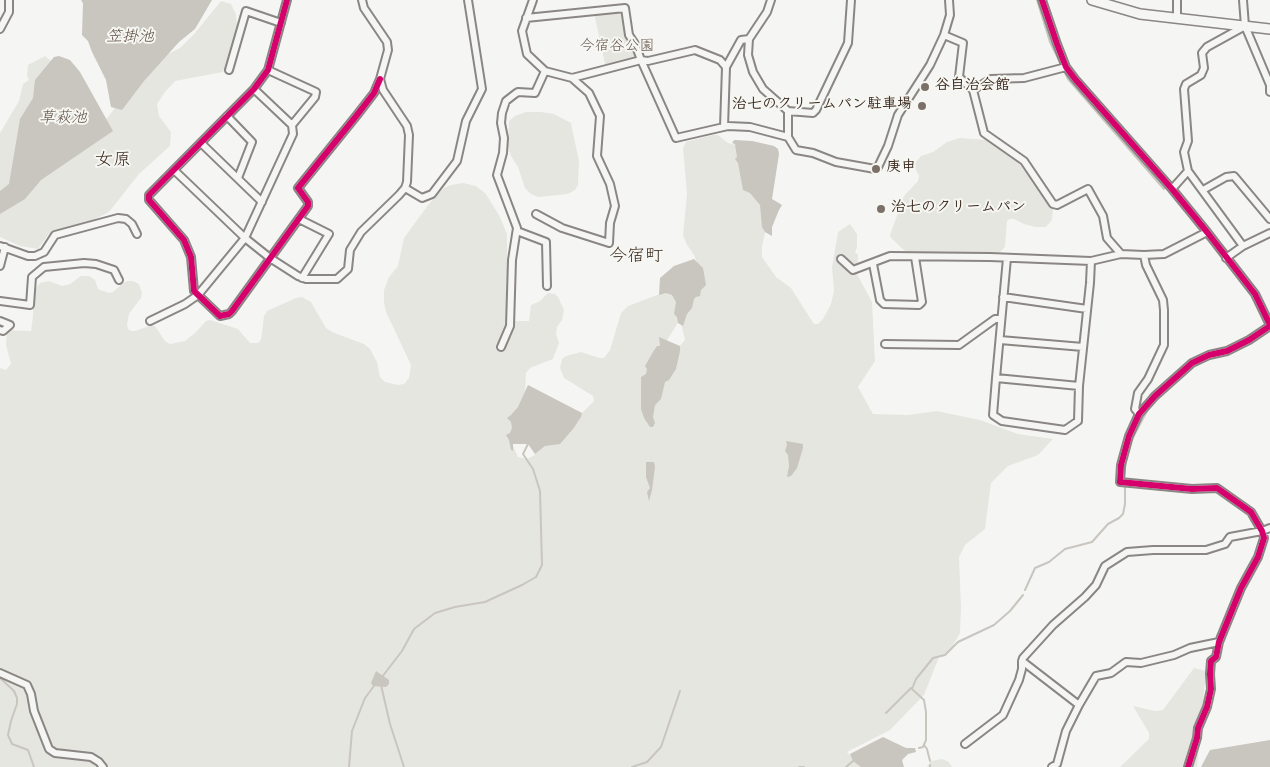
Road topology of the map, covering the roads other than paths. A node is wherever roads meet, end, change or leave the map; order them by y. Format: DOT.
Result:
graph roads {
  1 [pos="9,0"];
  2 [pos="287,0"];
  3 [pos="362,0"];
  4 [pos="468,0"];
  5 [pos="533,0"];
  6 [pos="771,0"];
  7 [pos="851,0"];
  8 [pos="949,0"];
  9 [pos="1042,0"];
  10 [pos="1092,0"];
  11 [pos="1177,0"];
  12 [pos="1243,0"];
  13 [pos="526,18"];
  14 [pos="1177,19"];
  15 [pos="281,23"];
  16 [pos="1244,26"];
  17 [pos="0,29"];
  18 [pos="1270,30"];
  19 [pos="944,35"];
  20 [pos="749,39"];
  21 [pos="641,60"];
  22 [pos="726,67"];
  23 [pos="1066,67"];
  24 [pos="229,70"];
  25 [pos="268,70"];
  26 [pos="545,71"];
  27 [pos="572,78"];
  28 [pos="380,79"];
  29 [pos="254,89"];
  30 [pos="973,90"];
  31 [pos="1270,92"];
  32 [pos="788,111"];
  33 [pos="227,116"];
  34 [pos="292,125"];
  35 [pos="724,127"];
  36 [pos="788,137"];
  37 [pos="201,143"];
  38 [pos="174,170"];
  39 [pos="1188,171"];
  40 [pos="238,178"];
  41 [pos="405,188"];
  42 [pos="1172,189"];
  43 [pos="1203,190"];
  44 [pos="262,202"];
  45 [pos="536,214"];
  46 [pos="1270,218"];
  47 [pos="299,219"];
  48 [pos="517,231"];
  49 [pos="1207,232"];
  50 [pos="1270,233"];
  51 [pos="137,234"];
  52 [pos="244,238"];
  53 [pos="1243,246"];
  54 [pos="2,247"];
  55 [pos="1121,254"];
  56 [pos="1144,255"];
  57 [pos="916,257"];
  58 [pos="270,258"];
  59 [pos="1007,258"];
  60 [pos="1226,258"];
  61 [pos="841,260"];
  62 [pos="1091,261"];
  63 [pos="873,264"];
  64 [pos="0,266"];
  65 [pos="302,278"];
  66 [pos="119,280"];
  67 [pos="547,286"];
  68 [pos="198,294"];
  69 [pos="1003,297"];
  70 [pos="0,301"];
  71 [pos="1087,308"];
  72 [pos="1000,319"];
  73 [pos="0,321"];
  74 [pos="150,321"];
  75 [pos="1270,326"];
  76 [pos="0,330"];
  77 [pos="1000,340"];
  78 [pos="885,344"];
  79 [pos="501,347"];
  80 [pos="1083,347"];
  81 [pos="996,378"];
  82 [pos="1079,386"];
  83 [pos="1139,414"];
  84 [pos="1270,528"];
  85 [pos="1262,531"];
  86 [pos="1220,642"];
  87 [pos="1022,661"];
  88 [pos="0,673"];
  89 [pos="1079,705"];
  90 [pos="965,744"];
  91 [pos="103,767"];
  92 [pos="1052,767"];
  93 [pos="1188,767"];
  1 -- 17 [label="street"];
  2 -- 15 [label="street"];
  3 -- 28 [label="street"];
  4 -- 41 [label="street"];
  5 -- 13 [label="street"];
  6 -- 20 [label="street"];
  7 -- 32 [label="street"];
  8 -- 19 [label="street"];
  9 -- 23 [label="street"];
  10 -- 14 [label="main road"];
  11 -- 14 [label="street"];
  12 -- 16 [label="street"];
  13 -- 21 [label="street"];
  13 -- 26 [label="street"];
  14 -- 16 [label="main road"];
  15 -- 24 [label="street"];
  15 -- 25 [label="street"];
  16 -- 18 [label="main road"];
  16 -- 31 [label="street"];
  16 -- 39 [label="street"];
  19 -- 30 [label="street"];
  19 -- 36 [label="street"];
  20 -- 22 [label="street"];
  20 -- 32 [label="street"];
  21 -- 22 [label="street"];
  21 -- 27 [label="street"];
  21 -- 35 [label="street"];
  22 -- 35 [label="street"];
  23 -- 30 [label="street"];
  23 -- 42 [label="street"];
  25 -- 29 [label="street"];
  25 -- 34 [label="street"];
  26 -- 27 [label="street"];
  26 -- 48 [label="street"];
  27 -- 45 [label="street"];
  28 -- 41 [label="street"];
  28 -- 47 [label="street"];
  29 -- 33 [label="street"];
  29 -- 34 [label="street"];
  30 -- 55 [label="street"];
  32 -- 36 [label="street"];
  33 -- 37 [label="street"];
  33 -- 40 [label="street"];
  34 -- 44 [label="street"];
  35 -- 36 [label="street"];
  37 -- 38 [label="street"];
  37 -- 40 [label="street"];
  38 -- 52 [label="street"];
  38 -- 68 [label="street"];
  39 -- 42 [label="street"];
  39 -- 43 [label="street"];
  40 -- 44 [label="street"];
  41 -- 65 [label="street"];
  42 -- 49 [label="street"];
  43 -- 46 [label="street"];
  43 -- 53 [label="street"];
  44 -- 52 [label="street"];
  47 -- 58 [label="street"];
  47 -- 65 [label="street"];
  48 -- 67 [label="street"];
  48 -- 79 [label="street"];
  49 -- 56 [label="street"];
  49 -- 60 [label="street"];
  50 -- 53 [label="street"];
  51 -- 54 [label="street"];
  52 -- 58 [label="street"];
  52 -- 68 [label="street"];
  53 -- 60 [label="street"];
  54 -- 64 [label="street"];
  55 -- 56 [label="street"];
  55 -- 62 [label="street"];
  56 -- 83 [label="street"];
  57 -- 59 [label="street"];
  57 -- 63 [label="street"];
  57 -- 63 [label="street"];
  58 -- 65 [label="street"];
  58 -- 68 [label="street"];
  59 -- 62 [label="street"];
  59 -- 69 [label="street"];
  60 -- 75 [label="street"];
  61 -- 63 [label="street"];
  62 -- 71 [label="street"];
  66 -- 70 [label="street"];
  68 -- 74 [label="street"];
  69 -- 71 [label="street"];
  69 -- 72 [label="street"];
  71 -- 80 [label="street"];
  72 -- 77 [label="street"];
  72 -- 78 [label="street"];
  73 -- 76 [label="street"];
  75 -- 83 [label="street"];
  77 -- 80 [label="street"];
  77 -- 81 [label="street"];
  80 -- 82 [label="street"];
  81 -- 82 [label="street"];
  81 -- 82 [label="street"];
  83 -- 85 [label="street"];
  84 -- 85 [label="street"];
  85 -- 86 [label="street"];
  85 -- 87 [label="street"];
  86 -- 89 [label="street"];
  86 -- 93 [label="street"];
  87 -- 89 [label="street"];
  87 -- 90 [label="street"];
  88 -- 91 [label="street"];
  89 -- 92 [label="street"];
}
